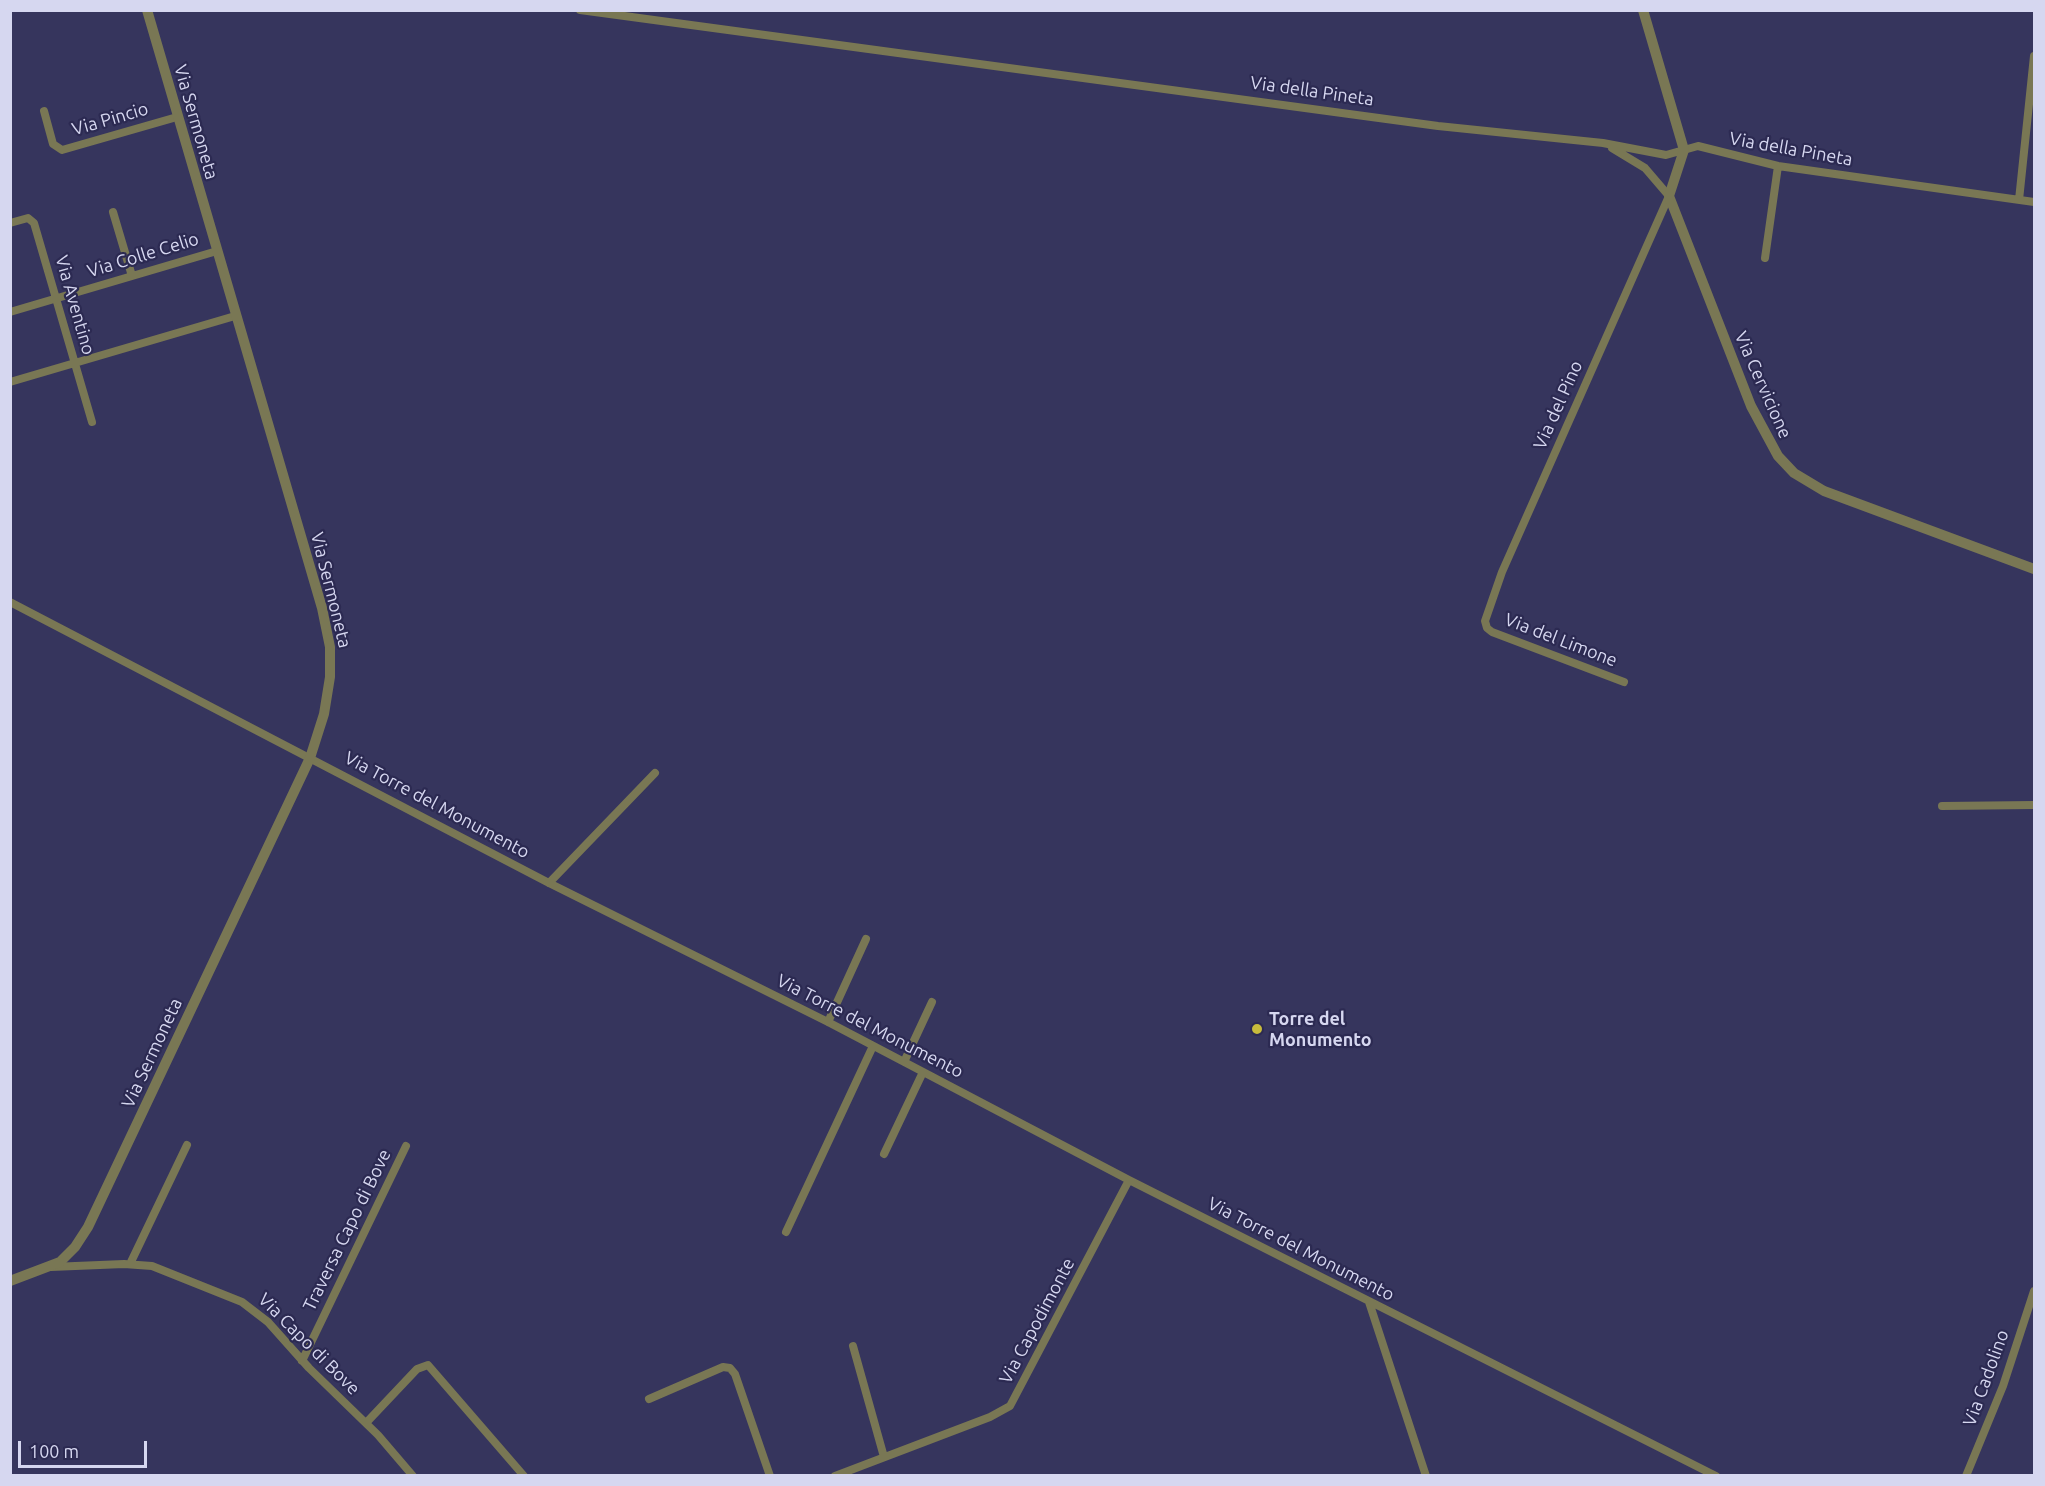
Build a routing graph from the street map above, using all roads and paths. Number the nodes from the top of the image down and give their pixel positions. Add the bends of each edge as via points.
1 (147, 10) edge
2 (580, 10) edge
3 (1643, 10) edge
4 (2034, 56) edge
5 (44, 111) dead end
6 (177, 117) junction
7 (1603, 143) junction
8 (1684, 150) junction
9 (1778, 166) junction
10 (1669, 196) junction
11 (2019, 200) junction
12 (2034, 202) edge
13 (113, 212) dead end
14 (10, 223) edge
15 (217, 251) junction
16 (1765, 258) dead end
17 (132, 276) junction
18 (56, 298) junction
19 (10, 312) edge
20 (235, 316) junction
21 (75, 362) junction
22 (10, 382) edge
23 (92, 422) dead end
24 (2034, 569) edge
25 (10, 602) edge
26 (1487, 628) joint
27 (1624, 682) dead end
28 (310, 758) junction
29 (655, 773) dead end
30 (2034, 804) edge
31 (1942, 806) dead end
32 (549, 883) junction
33 (866, 939) dead end
34 (932, 1002) dead end
35 (828, 1022) junction
36 (873, 1046) junction
37 (904, 1062) junction
38 (923, 1072) junction
39 (187, 1145) dead end
40 (406, 1146) dead end
41 (884, 1154) dead end
42 (1129, 1180) junction
43 (786, 1232) dead end
44 (130, 1264) junction
45 (51, 1267) junction
46 (10, 1281) edge
47 (2034, 1291) edge
48 (1370, 1302) junction
49 (852, 1346) dead end
50 (302, 1361) junction
51 (649, 1399) dead end
52 (366, 1423) junction
53 (884, 1457) junction
54 (413, 1476) edge
55 (524, 1476) edge
56 (770, 1476) edge
57 (835, 1476) edge
58 (1426, 1476) edge
59 (1716, 1476) edge
60 (1966, 1476) edge

1 - 6 street, Via Sermoneta
2 - 7 street, Via della Pineta via 1438,126
3 - 8 street
4 - 11 street
5 - 6 street, Via Pincio via 53,144 62,150
6 - 15 street, Via Sermoneta
7 - 8 street, Via della Pineta via 1666,155
7 - 10 street, Via Cervicione via 1637,162
8 - 9 street, Via della Pineta via 1698,146
8 - 10 street
9 - 11 street, Via della Pineta
9 - 16 street
10 - 24 street, Via Cervicione via 1751,406 1785,464 1811,484 1840,498
10 - 26 street, Via del Pino via 1499,577 1486,612
11 - 12 street, Via della Pineta
13 - 17 street
14 - 18 street, Via Aventino via 28,218 34,223
15 - 17 street, Via Colle Celio
15 - 20 street, Via Sermoneta
17 - 18 street, Via Colle Celio
18 - 19 street, Via Colle Celio
18 - 21 street, Via Aventino
20 - 21 street
20 - 28 street, Via Sermoneta via 330,643 328,696
21 - 22 street
21 - 23 street, Via Aventino
25 - 28 street, Via Torre del Monumento
26 - 27 street, Via del Limone
28 - 32 street, Via Torre del Monumento
28 - 45 street, Via Sermoneta via 91,1221 72,1251
29 - 32 street
30 - 31 street
32 - 35 street, Via Torre del Monumento
33 - 35 street
34 - 37 street
35 - 36 street, Via Torre del Monumento
36 - 37 street, Via Torre del Monumento
36 - 43 street
37 - 38 street, Via Torre del Monumento
38 - 41 street
38 - 42 street, Via Torre del Monumento
39 - 44 street
40 - 50 street, Traversa Capo di Bove
42 - 48 street, Via Torre del Monumento
42 - 53 street, Via Capodimonte via 1011,1405 990,1418
44 - 45 street, Via Capo di Bove
44 - 50 street, Via Capo di Bove via 162,1269 238,1300 263,1317
45 - 46 street, Via Sermoneta
47 - 60 street, Via Cadolino via 2003,1386
48 - 58 street
48 - 59 street, Via Torre del Monumento
49 - 53 street
50 - 52 street, Via Capo di Bove
51 - 56 street via 723,1367 730,1368
52 - 54 street, Via Capo di Bove
52 - 55 street via 417,1369 428,1365
53 - 57 street, Via Capodimonte

